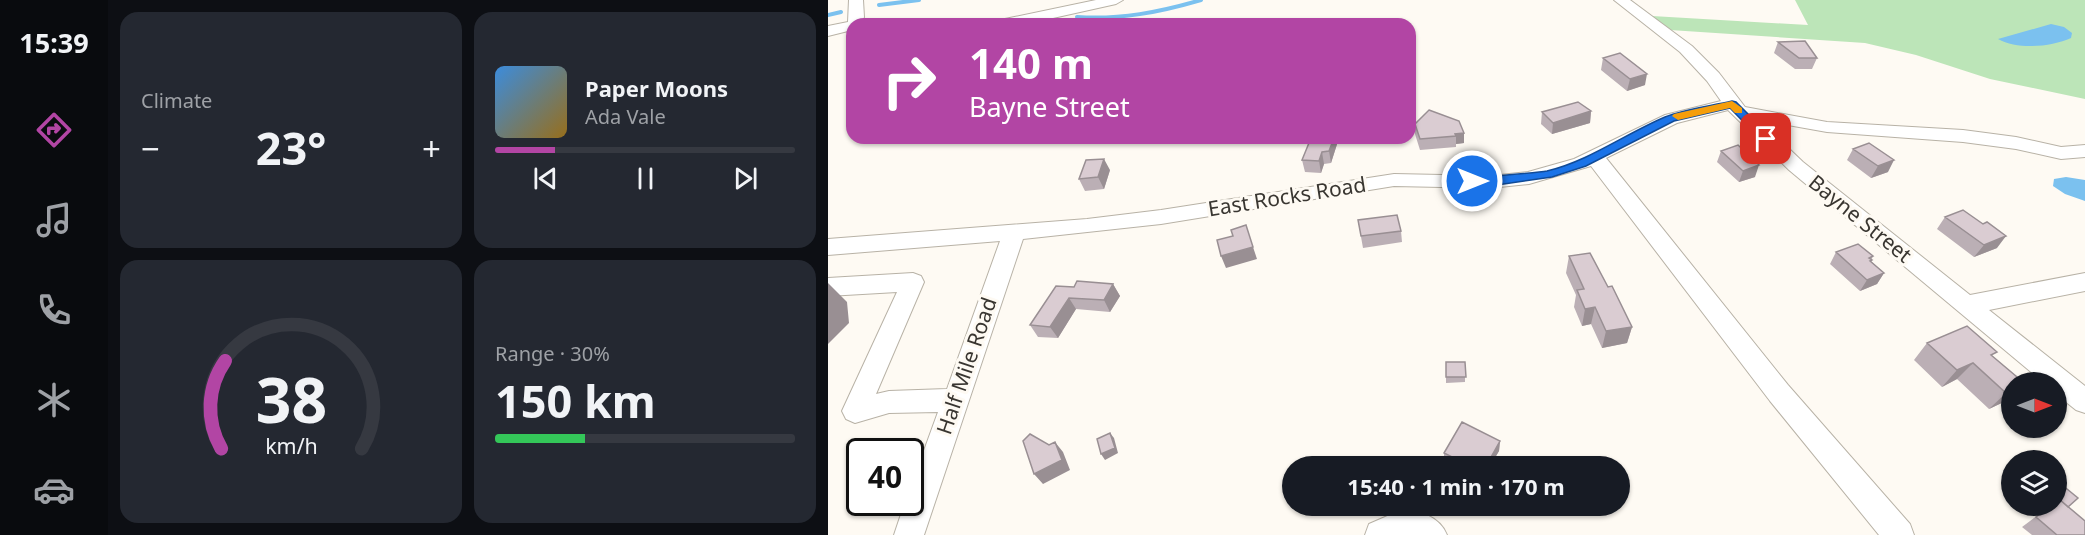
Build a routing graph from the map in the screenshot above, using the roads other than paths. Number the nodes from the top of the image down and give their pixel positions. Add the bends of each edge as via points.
1 (856, 0) edge
2 (1116, 0) edge
3 (1621, 0) edge
4 (856, 18) edge
5 (1033, 18) edge
6 (846, 27) edge
7 (828, 32) edge
8 (1736, 108) junction
9 (2080, 155) edge
10 (1595, 157) junction
11 (1014, 232) junction
12 (828, 247) edge
13 (2085, 282) edge
14 (828, 287) edge
15 (1966, 305) junction
16 (956, 400) junction
17 (2085, 402) edge
18 (909, 535) edge
19 (1380, 535) edge
20 (1432, 535) edge
21 (1899, 535) edge

1 - 4 street
2 - 5 street
3 - 8 street, Bayne Street via 1686,49
6 - 7 street
8 - 9 street via 1827,127 1963,136
8 - 10 street, East Rocks Road via 1671,119
8 - 15 street, Bayne Street via 1796,166
10 - 11 street, East Rocks Road via 1529,178 1490,182 1394,180 1161,217
10 - 21 street via 1779,393
11 - 12 street, East Rocks Road
11 - 16 street, Half Mile Road
13 - 15 street
14 - 16 street via 913,282 855,411 889,402
15 - 17 street, Bayne Street
16 - 18 street, Half Mile Road
19 - 20 street via 1407,525

